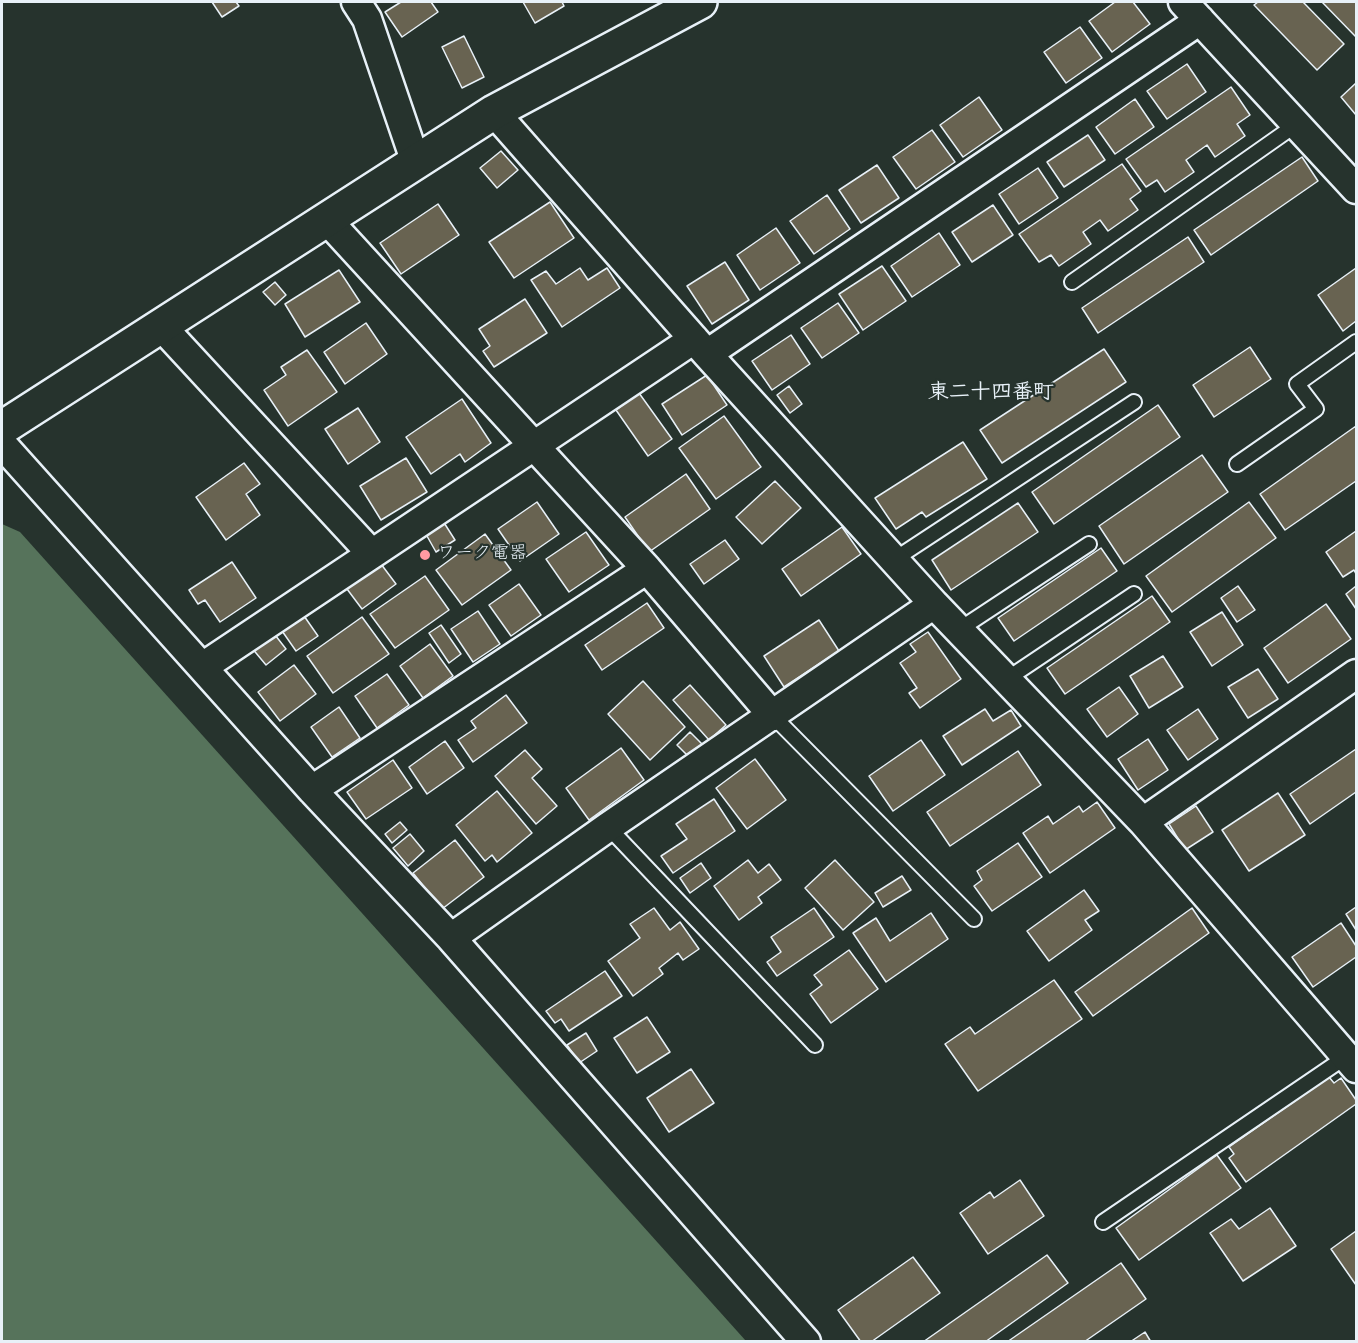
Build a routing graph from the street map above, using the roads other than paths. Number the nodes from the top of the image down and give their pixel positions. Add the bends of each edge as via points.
1 (356, 2) edge
2 (700, 2) edge
3 (1191, 11) edge
4 (494, 112) junction
5 (1297, 124) junction
6 (416, 163) junction
7 (1356, 189) edge
8 (328, 221) junction
9 (1072, 282) dead end
10 (162, 327) junction
11 (1356, 342) edge
12 (700, 347) junction
13 (1134, 402) dead end
14 (2, 428) edge
15 (2, 444) edge
16 (534, 445) junction
17 (1237, 464) dead end
18 (1089, 544) dead end
19 (371, 553) junction
20 (895, 560) junction
21 (647, 570) junction
22 (1134, 594) dead end
23 (934, 604) junction
24 (960, 629) junction
25 (204, 666) junction
26 (1356, 674) edge
27 (1007, 679) junction
28 (773, 716) junction
29 (312, 790) junction
30 (1143, 822) junction
31 (609, 827) junction
32 (974, 919) dead end
33 (451, 938) junction
34 (815, 1045) dead end
35 (1353, 1058) edge
36 (1103, 1222) dead end
37 (806, 1341) edge

1 - 6 street via 367,19
2 - 4 street
3 - 5 street
3 - 12 street
4 - 6 street
4 - 12 street
5 - 7 street
5 - 9 lane
6 - 8 street
8 - 10 street
8 - 16 street
10 - 14 street
10 - 19 street
11 - 17 lane via 1298,384 1316,409
12 - 16 street
12 - 20 street
13 - 20 lane
15 - 25 street
16 - 19 street
16 - 21 street
18 - 24 lane
19 - 25 street
20 - 23 street
21 - 28 street
21 - 29 street
22 - 27 lane
23 - 24 street
23 - 28 street
24 - 27 street
25 - 29 street
26 - 30 street
27 - 30 street
28 - 31 street
28 - 32 lane
29 - 33 street
30 - 35 street
31 - 33 street
31 - 34 lane
33 - 37 street
35 - 36 lane

